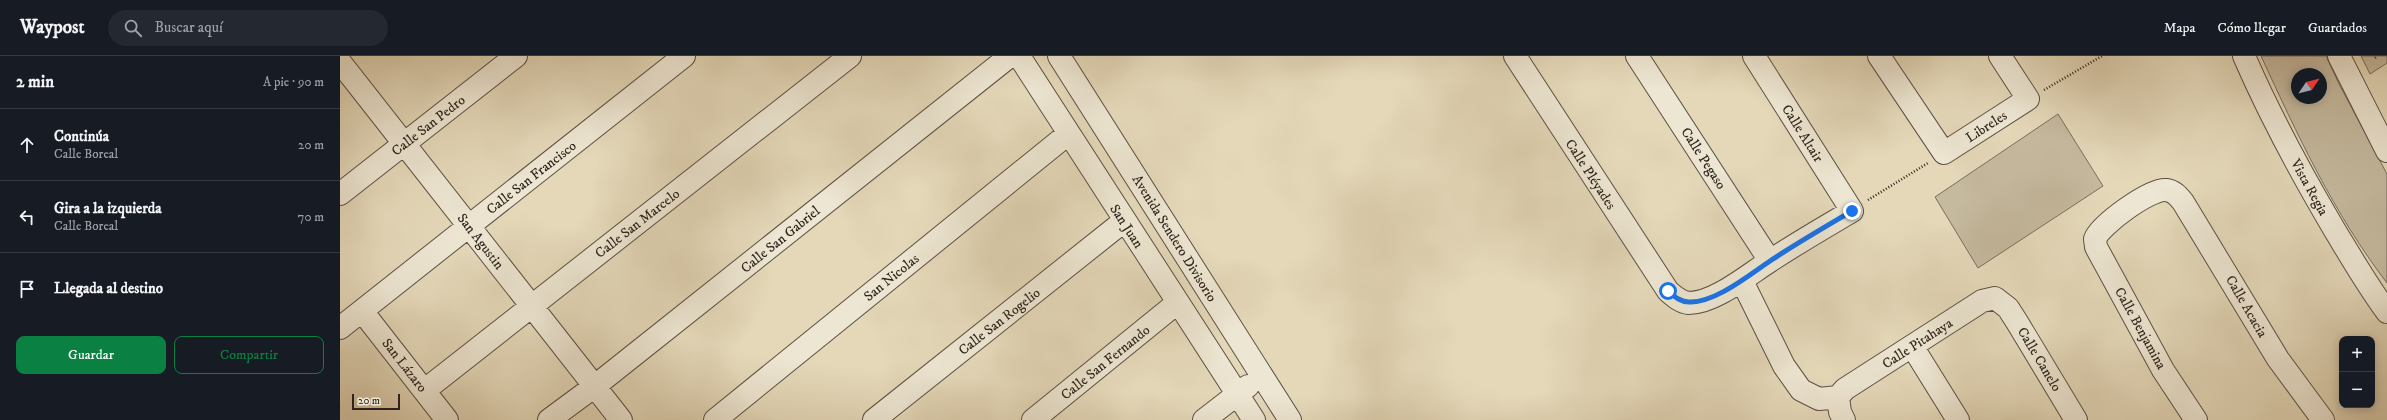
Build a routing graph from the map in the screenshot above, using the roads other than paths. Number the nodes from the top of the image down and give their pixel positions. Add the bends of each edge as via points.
1 (344, 56) edge
2 (516, 56) edge
3 (684, 56) edge
4 (850, 56) edge
5 (1010, 56) edge
6 (1018, 56) edge
7 (1061, 56) edge
8 (1515, 56) edge
9 (1637, 56) edge
10 (1754, 56) edge
11 (1879, 56) edge
12 (2000, 56) edge
13 (2244, 56) edge
14 (2339, 56) edge
15 (340, 59) edge
16 (340, 62) edge
17 (1068, 134) junction
18 (404, 144) junction
19 (2387, 151) edge
20 (340, 194) edge
21 (1124, 221) junction
22 (469, 226) junction
23 (2097, 233) joint
24 (1770, 261) junction
25 (1742, 281) junction
26 (2000, 300) joint
27 (1177, 303) junction
28 (532, 306) junction
29 (362, 311) junction
30 (2387, 312) edge
31 (340, 328) edge
32 (1912, 346) junction
33 (1261, 375) junction
34 (595, 386) junction
35 (425, 390) junction
36 (1236, 394) junction
37 (1838, 397) junction
38 (447, 420) edge
39 (549, 420) edge
40 (621, 420) edge
41 (715, 420) edge
42 (874, 420) edge
43 (1034, 420) edge
44 (1204, 420) edge
45 (1254, 420) edge
46 (1290, 420) edge
47 (1844, 420) edge
48 (1958, 420) edge
49 (2076, 420) edge
50 (2196, 420) edge
51 (2323, 420) edge

1 - 15 street
2 - 18 street, Calle San Pedro
3 - 22 street, Calle San Francisco
4 - 28 street, Calle San Marcelo
5 - 34 street, Calle San Gabriel
6 - 17 street, San Juan
7 - 33 street, Avenida Sendero Divisorio
8 - 25 street, Calle Pléyades via 1668,291 1688,303 1701,301
9 - 24 street, Calle Pegaso
10 - 24 street, Calle Altair via 1852,211
11 - 12 street, Libreles via 1944,153 2028,99
13 - 30 street, Vista Regia via 2307,184 2369,288
14 - 19 street
16 - 18 street, San Agustin
17 - 21 street, San Juan
17 - 41 street, San Nicolas
18 - 20 street, Calle San Pedro
18 - 22 street, San Agustin
21 - 27 street, San Juan
21 - 42 street, Calle San Rogelio
22 - 28 street, San Agustin
22 - 29 street, Calle San Francisco
23 - 50 street, Calle Benjamina via 2096,247 2164,370
23 - 51 street, Calle Acacia via 2104,225 2153,193 2165,189 2173,192 2202,230 2278,359
24 - 25 street
25 - 37 street via 1784,366 1802,390 1819,399
26 - 32 street, Calle Pitahaya via 1995,298 1982,301
26 - 49 street, Calle Canelo via 2017,322
27 - 36 street, San Juan
27 - 43 street, Calle San Fernando
28 - 34 street, San Agustin
28 - 35 street, Calle San Marcelo
29 - 31 street, Calle San Francisco
29 - 35 street, San Lázaro
32 - 37 street, Calle Pitahaya via 1845,389
32 - 48 street
33 - 36 street
33 - 46 street, Avenida Sendero Divisorio
34 - 39 street, Calle San Gabriel
34 - 40 street, San Agustin
35 - 38 street, San Lázaro
36 - 44 street
36 - 45 street
37 - 47 street

